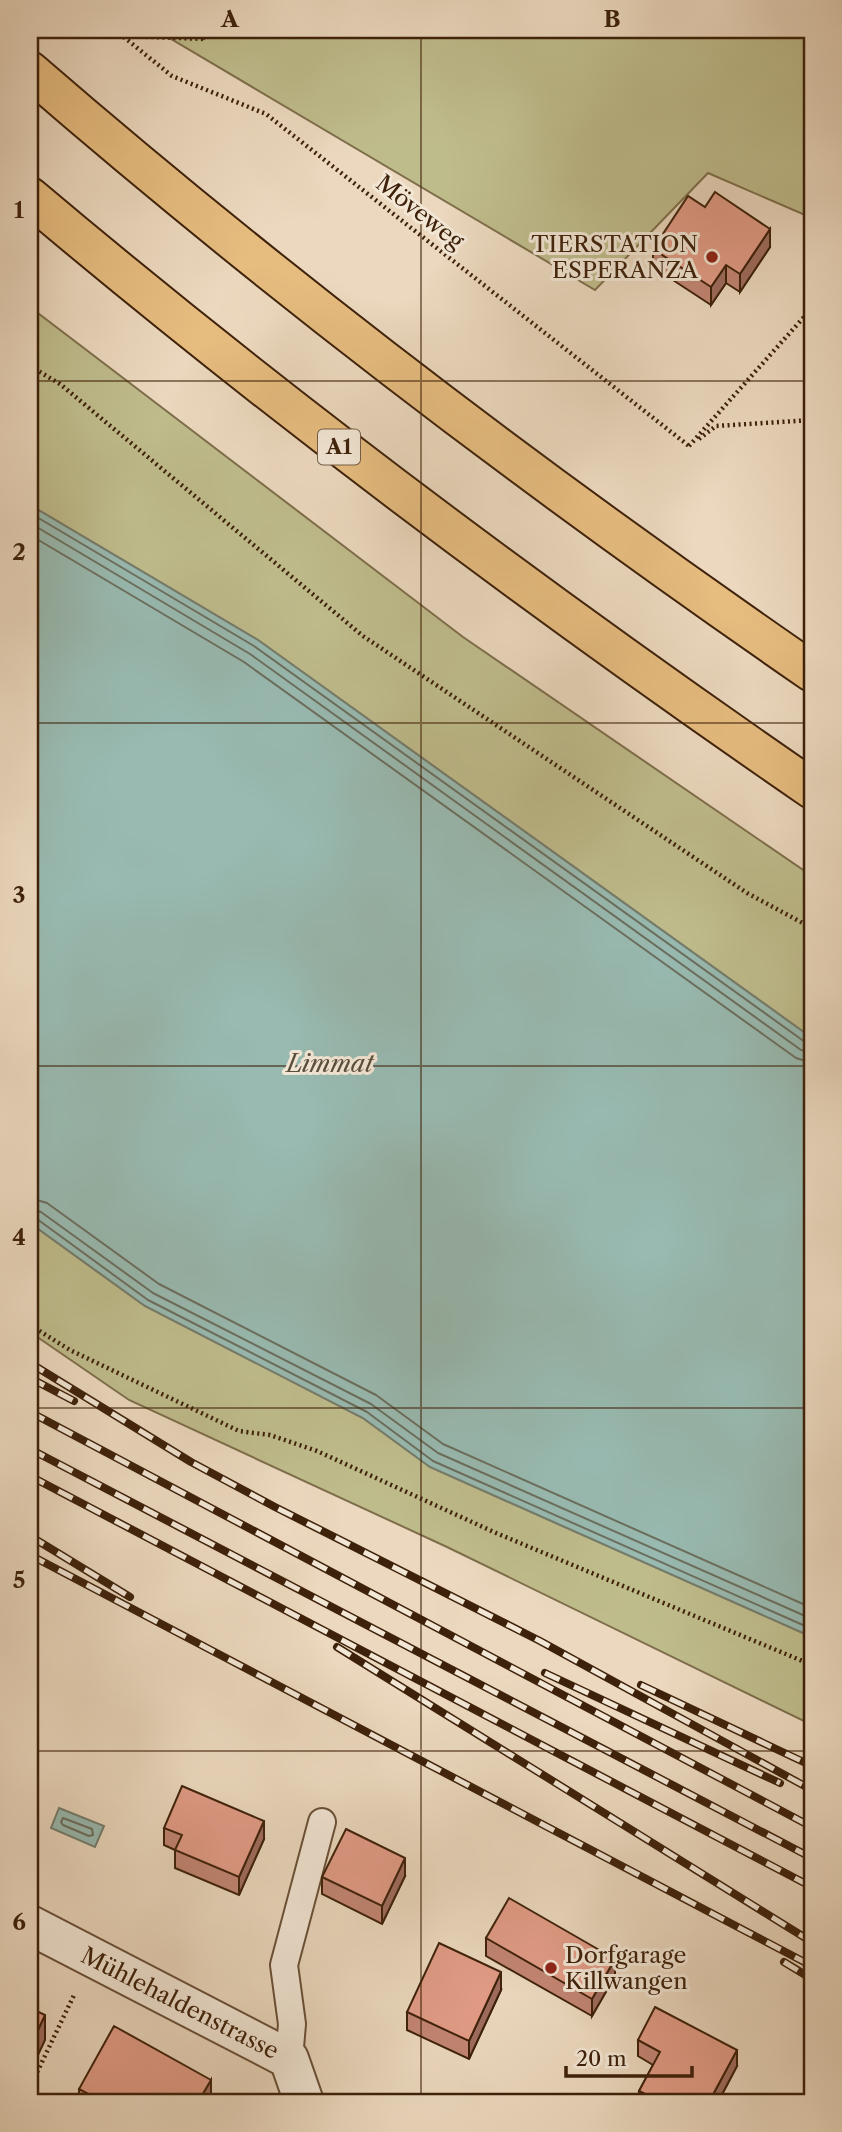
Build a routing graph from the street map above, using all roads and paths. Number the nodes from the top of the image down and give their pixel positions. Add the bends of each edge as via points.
1 (115, 30) edge
2 (198, 30) edge
3 (123, 36) junction
4 (30, 71) edge
5 (30, 197) edge
6 (812, 308) edge
7 (30, 366) edge
8 (812, 420) edge
9 (690, 446) junction
10 (812, 672) edge
11 (812, 789) edge
12 (812, 928) edge
13 (30, 1325) edge
14 (812, 1665) edge
15 (322, 1822) dead end
16 (30, 1925) edge
17 (92, 1958) junction
18 (289, 2059) junction
19 (30, 2087) edge
20 (304, 2102) edge

1 - 3 path, Möveweg
2 - 3 path via 206,39
3 - 9 path, Möveweg via 172,76 266,114
4 - 10 highway via 237,244 424,390
5 - 11 highway, A1 via 375,474
6 - 9 path
7 - 12 path via 60,384 363,636 747,893
8 - 9 path via 716,426
13 - 14 path via 70,1350 239,1431 270,1435 317,1451 496,1533
15 - 18 lane via 284,1965 292,2024
16 - 17 street, Mühlehaldenstrasse
17 - 18 street, Mühlehaldenstrasse
17 - 19 path
18 - 20 street, Mühlehaldenstrasse

